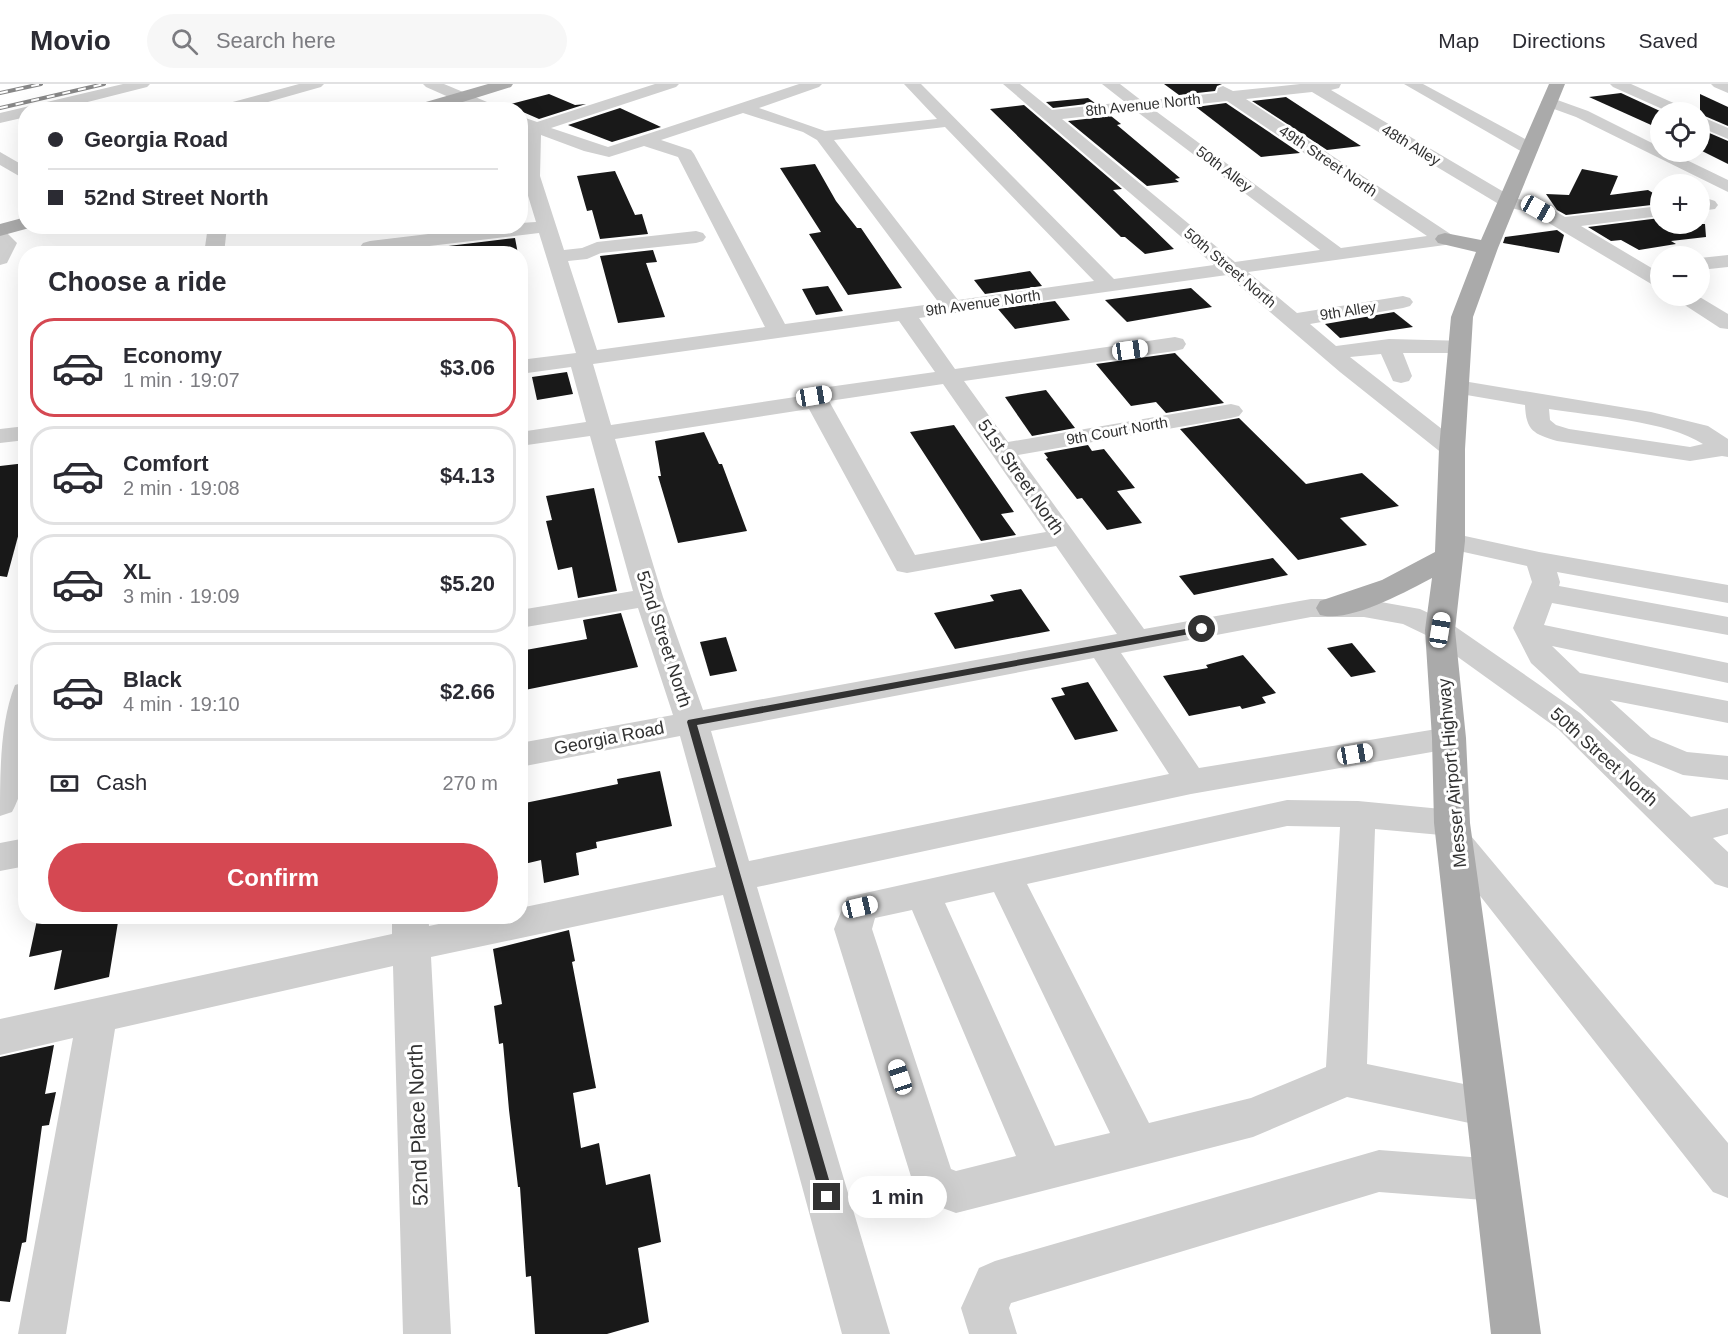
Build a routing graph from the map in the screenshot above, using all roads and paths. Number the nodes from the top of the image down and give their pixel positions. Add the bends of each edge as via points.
1 (142, 84) edge
2 (316, 84) edge
3 (430, 84) edge
4 (505, 84) edge
5 (671, 84) edge
6 (814, 84) edge
7 (912, 84) edge
8 (1011, 84) edge
9 (1110, 84) edge
10 (1212, 84) edge
11 (1344, 84) edge
12 (1412, 84) edge
13 (1618, 84) edge
14 (1719, 84) edge
15 (1315, 87) junction
16 (1728, 88) edge
17 (1553, 93) edge
18 (1230, 96) junction
19 (461, 97) junction
20 (67, 102) edge
21 (250, 102) edge
22 (444, 102) edge
23 (473, 102) edge
24 (1658, 102) edge
25 (1140, 106) junction
26 (744, 108) junction
27 (18, 113) edge
28 (1051, 115) junction
29 (0, 118) edge
30 (950, 122) junction
31 (528, 126) edge
32 (1710, 126) edge
33 (528, 128) edge
34 (588, 132) dead end
35 (1728, 134) edge
36 (823, 136) junction
37 (566, 138) junction
38 (646, 141) junction
39 (1530, 149) junction
40 (528, 152) edge
41 (1728, 187) edge
42 (1508, 202) junction
43 (1650, 212) edge
44 (1563, 223) junction
45 (18, 225) edge
46 (547, 226) junction
47 (528, 229) edge
48 (0, 230) edge
49 (488, 234) edge
50 (0, 237) edge
51 (696, 237) dead end
52 (1444, 239) junction
53 (400, 246) edge
54 (1488, 248) junction
55 (1337, 254) junction
56 (557, 257) junction
57 (0, 259) edge
58 (1728, 261) edge
59 (1710, 263) edge
60 (1229, 268) junction
61 (1650, 271) edge
62 (1109, 285) junction
63 (1404, 302) dead end
64 (1700, 306) edge
65 (953, 307) junction
66 (905, 314) junction
67 (1293, 320) junction
68 (1728, 323) edge
69 (778, 331) junction
70 (1175, 344) dead end
71 (1389, 346) junction
72 (1460, 346) junction
73 (1332, 353) junction
74 (584, 358) junction
75 (528, 366) edge
76 (950, 376) junction
77 (1401, 376) dead end
78 (1457, 387) junction
79 (817, 401) junction
80 (1231, 411) dead end
81 (600, 430) junction
82 (18, 434) edge
83 (0, 436) edge
84 (528, 438) edge
85 (1452, 449) junction
86 (1727, 449) edge
87 (1003, 450) junction
88 (1063, 537) junction
89 (1450, 548) junction
90 (1539, 560) junction
91 (1542, 592) junction
92 (1728, 594) edge
93 (649, 597) junction
94 (1331, 608) junction
95 (528, 610) edge
96 (1728, 626) edge
97 (1440, 630) junction
98 (1530, 632) junction
99 (1137, 641) junction
100 (1102, 648) junction
101 (1728, 673) edge
102 (1570, 682) junction
103 (1728, 712) edge
104 (18, 717) edge
105 (692, 722) junction
106 (1449, 738) junction
107 (7, 746) edge
108 (528, 753) edge
109 (1728, 768) edge
110 (1191, 782) junction
111 (0, 803) edge
112 (1358, 814) junction
113 (1728, 821) edge
114 (1454, 832) junction
115 (1685, 832) junction
116 (18, 854) edge
117 (0, 857) edge
118 (1728, 874) edge
119 (1004, 875) junction
120 (736, 877) junction
121 (922, 894) junction
122 (528, 911) edge
123 (452, 924) edge
124 (410, 931) edge
125 (98, 1016) junction
126 (0, 1037) edge
127 (1346, 1078) junction
128 (1488, 1108) junction
129 (1138, 1146) junction
130 (1044, 1170) junction
131 (1728, 1177) edge
132 (1497, 1180) junction
133 (42, 1334) edge
134 (427, 1334) edge
135 (866, 1334) edge
136 (993, 1334) edge
137 (1516, 1334) edge

1 - 20 street
2 - 21 street
3 - 19 street
4 - 19 main road
5 - 31 street
6 - 26 street
7 - 30 street
8 - 28 street, 50th Street North
9 - 25 street, 50th Alley
10 - 18 street, 49th Street North
11 - 15 street, 8th Avenue North
12 - 39 street
13 - 24 street
14 - 16 street
15 - 18 street, 8th Avenue North
15 - 42 street, 48th Alley
17 - 39 main road, Messer Airport Highway
17 - 41 street via 1582,114
18 - 25 street, 8th Avenue North
18 - 52 street, 49th Street North
19 - 22 main road
19 - 23 street
25 - 28 street, 8th Avenue North
25 - 55 street, 50th Alley
26 - 36 street
26 - 38 street
27 - 29 street
28 - 60 street, 50th Street North
30 - 36 street
30 - 62 street
32 - 35 street
33 - 37 street
34 - 37 street
36 - 65 street
37 - 38 street via 609,152
38 - 69 street via 685,154
39 - 42 main road, Messer Airport Highway
40 - 46 street, 52nd Street North via 531,176
42 - 44 street, 48th Alley via 1538,209
42 - 54 main road, Messer Airport Highway
43 - 44 street
44 - 61 street, 48th Alley
45 - 48 main road
46 - 47 street
46 - 56 street, 52nd Street North
49 - 53 street
50 - 57 street via 7,243
51 - 56 street via 597,248
52 - 54 main road
52 - 55 street, 9th Avenue North
54 - 72 main road, Messer Airport Highway via 1462,317
55 - 60 street, 9th Avenue North
56 - 74 street, 52nd Street North
58 - 59 street
60 - 62 street, 9th Avenue North
60 - 67 street, 50th Street North
62 - 65 street, 9th Avenue North
63 - 67 street, 9th Alley
64 - 68 street
65 - 66 street, 9th Avenue North
66 - 69 street, 9th Avenue North
66 - 76 street, 51st Street North
67 - 73 street, 50th Street North
69 - 74 street, 9th Avenue North
70 - 76 street
71 - 72 street
71 - 73 street
71 - 77 street
72 - 78 main road, Messer Airport Highway
73 - 85 street, 50th Street North
74 - 75 street, 9th Avenue North
74 - 81 street, 52nd Street North
76 - 79 street via 814,396
76 - 87 street, 51st Street North
78 - 85 main road, Messer Airport Highway
78 - 86 street via 1537,399 1538,422 1547,430 1566,436 1690,454
79 - 81 street
79 - 88 street via 907,565
80 - 87 street, 9th Court North
81 - 84 street
81 - 93 street, 52nd Street North
82 - 83 street
85 - 89 main road, Messer Airport Highway
87 - 88 street, 51st Street North
88 - 99 street, 51st Street North
89 - 90 street
89 - 94 main road via 1414,578
89 - 97 main road, Messer Airport Highway
90 - 91 street via 1546,582
90 - 92 street
91 - 96 street
91 - 98 street via 1528,628
93 - 95 street
93 - 105 street, 52nd Street North
94 - 97 street, Georgia Road via 1364,608 1410,616
94 - 99 street, Georgia Road via 1311,608
97 - 106 main road, Messer Airport Highway
97 - 115 street, 50th Street North via 1569,721
98 - 101 street
98 - 102 street via 1542,656
99 - 100 street, Georgia Road
100 - 105 street, Georgia Road
100 - 110 street
102 - 103 street
102 - 109 street via 1640,745 1683,763
104 - 107 street
105 - 108 street, Georgia Road
105 - 120 street, 52nd Street North
106 - 110 street
106 - 114 main road, Messer Airport Highway
107 - 111 street
110 - 120 street
112 - 114 street
112 - 119 street via 1287,813
112 - 127 street
113 - 115 street
114 - 128 main road, Messer Airport Highway
114 - 131 street
115 - 118 street, 50th Street North
116 - 117 street
119 - 121 street
119 - 129 street
120 - 122 street
120 - 135 street, 52nd Street North
121 - 130 street
121 - 130 street via 860,907 853,929 934,1184 956,1192
123 - 124 street
124 - 125 street
124 - 134 street, 52nd Place North
125 - 126 street
125 - 133 street
127 - 128 street
127 - 129 street via 1253,1117
128 - 132 main road, Messer Airport Highway
129 - 130 street
132 - 136 street via 1379,1171 995,1284 985,1308
132 - 137 main road, Messer Airport Highway

